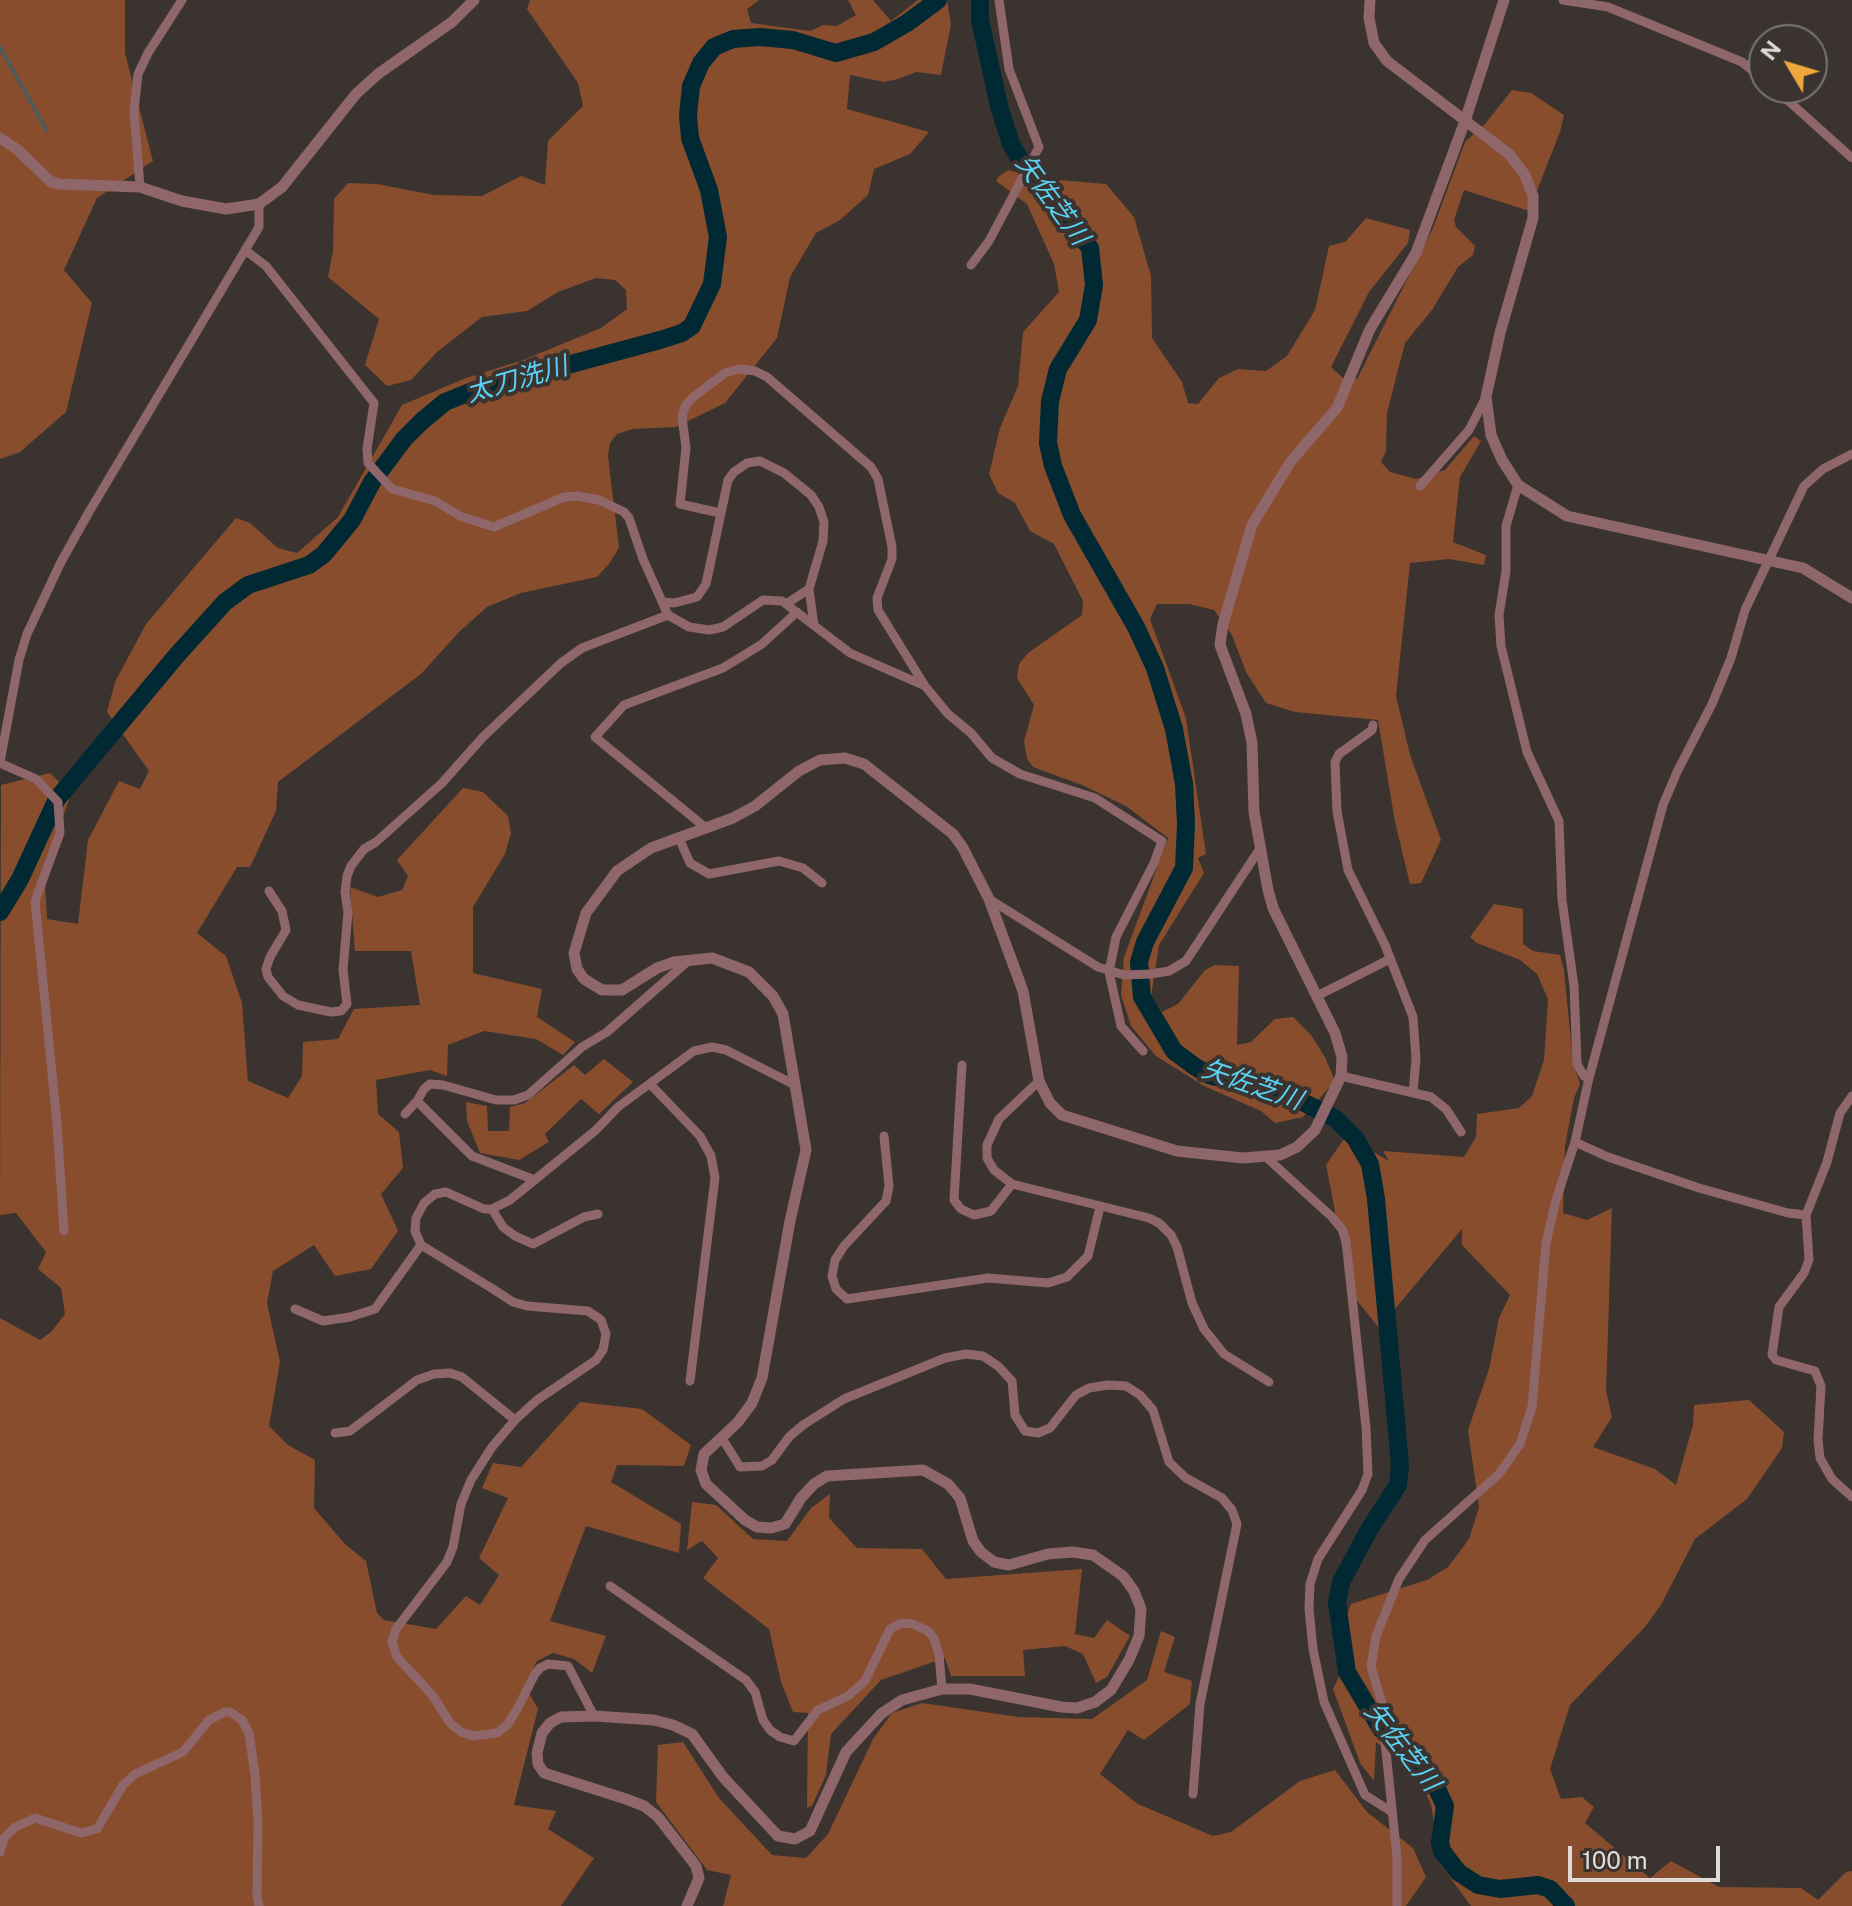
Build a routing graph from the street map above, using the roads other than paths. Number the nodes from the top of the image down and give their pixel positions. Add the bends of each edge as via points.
1 (182, 0) edge
2 (474, 0) edge
3 (999, 0) edge
4 (1370, 0) edge
5 (1504, 0) edge
6 (1563, 0) edge
7 (1748, 67) edge
8 (1792, 104) edge
9 (1465, 121) junction
10 (0, 138) edge
11 (1852, 158) edge
12 (140, 187) junction
13 (259, 204) junction
14 (245, 250) junction
15 (971, 265) dead end
16 (1486, 397) junction
17 (1852, 454) edge
18 (1518, 485) junction
19 (1420, 486) dead end
20 (720, 513) junction
21 (1771, 559) junction
22 (809, 589) junction
23 (1852, 598) edge
24 (663, 602) junction
25 (786, 604) junction
26 (797, 612) junction
27 (668, 615) junction
28 (814, 626) junction
29 (925, 686) junction
30 (1373, 725) dead end
31 (0, 763) edge
32 (706, 828) junction
33 (679, 838) junction
34 (1259, 850) junction
35 (822, 883) dead end
36 (269, 891) dead end
37 (989, 899) junction
38 (690, 959) junction
39 (1390, 959) junction
40 (1109, 972) junction
41 (1317, 996) junction
42 (1143, 1051) dead end
43 (962, 1065) dead end
44 (1341, 1076) junction
45 (1589, 1078) junction
46 (1039, 1081) junction
47 (651, 1085) junction
48 (795, 1085) junction
49 (1413, 1092) junction
50 (1852, 1096) edge
51 (417, 1101) junction
52 (405, 1114) dead end
53 (1461, 1132) dead end
54 (884, 1136) dead end
55 (1575, 1142) junction
56 (1267, 1158) junction
57 (535, 1180) junction
58 (1012, 1184) junction
59 (1100, 1207) junction
60 (492, 1209) junction
61 (598, 1214) dead end
62 (1806, 1215) junction
63 (64, 1231) dead end
64 (421, 1245) junction
65 (295, 1309) dead end
66 (690, 1381) dead end
67 (1269, 1382) dead end
68 (515, 1420) junction
69 (335, 1433) dead end
70 (722, 1438) junction
71 (1852, 1497) edge
72 (610, 1586) dead end
73 (942, 1689) junction
74 (594, 1716) junction
75 (1193, 1794) dead end
76 (1392, 1812) junction
77 (0, 1852) edge
78 (259, 1906) edge
79 (687, 1906) edge
80 (1397, 1906) edge

1 - 12 street via 138,74 134,111
2 - 13 street via 356,94 282,187
3 - 15 street via 1009,69 1039,147
4 - 9 street via 1374,43 1387,61
5 - 9 street
6 - 7 street via 1608,7
8 - 11 street
9 - 16 street via 1509,154 1533,196 1533,218
9 - 34 street via 1416,253 1370,329 1337,408 1291,461 1252,525 1223,624 1220,645 1252,743
10 - 12 street via 58,184
12 - 13 street via 226,209
13 - 14 street via 259,227
14 - 24 street via 266,266 374,403 367,449 371,467 383,482 494,527 564,497 608,504 629,518
14 - 31 street via 54,576 19,660
16 - 18 street via 1491,435
16 - 19 street via 1469,430
17 - 21 street via 1804,486
18 - 21 street via 1567,516
18 - 45 street via 1506,526 1501,646 1527,752 1559,821 1577,1064
20 - 22 street via 728,480 747,463 770,464 802,487 824,522
20 - 24 street via 706,584 697,597
20 - 29 street via 680,504 686,448 682,417 692,398 725,373 755,371 871,467 878,479 892,559 877,598 878,610
21 - 23 street via 1803,568
21 - 45 street via 1745,610 1712,704 1663,805
22 - 25 street
22 - 28 street
24 - 27 street
25 - 26 street
25 - 27 street via 763,600 723,627 709,630 689,627
26 - 28 street
26 - 32 street via 733,663 624,705 595,737
27 - 36 street via 582,648 561,663 442,783 364,849 347,876 347,1004 341,1011 298,1005 268,977 270,957 286,930
28 - 29 street via 850,653
29 - 40 street via 992,758 1020,774 1095,798 1162,841 1116,937
30 - 39 street via 1335,762 1337,811 1348,870
31 - 63 street via 36,779 58,802 60,833 35,901
32 - 33 street
32 - 37 street via 755,806 820,760 845,758 864,764 953,834
33 - 35 street via 690,863 709,874 779,861 803,868
33 - 38 street via 651,848 617,871 586,913 574,953 584,979 602,990 622,990 657,968
34 - 40 street via 1186,961 1151,974
34 - 41 street via 1273,908
37 - 40 street
37 - 46 street via 1023,991
38 - 48 street via 728,962 749,972 773,996 783,1014
38 - 51 street via 528,1095 496,1100 430,1084
39 - 41 street
39 - 49 street via 1413,1017
40 - 42 street via 1121,1026
41 - 44 street via 1335,1033
43 - 58 street via 954,1200 974,1215 991,1211
44 - 49 street
44 - 56 street via 1315,1130 1297,1147
45 - 55 street
46 - 56 street via 1062,1115 1177,1151
46 - 58 street via 999,1119 987,1145 994,1170
47 - 48 street via 694,1051 712,1047
47 - 57 street
47 - 66 street via 700,1136 715,1178
48 - 70 street via 806,1150 762,1378 752,1403
49 - 53 street via 1446,1109
50 - 62 street via 1840,1113
51 - 52 street
51 - 57 street via 472,1156
54 - 59 street via 886,1201 835,1260 836,1289 847,1299 988,1278 1048,1283 1067,1277 1088,1256
55 - 62 street via 1699,1188
55 - 76 street via 1546,1243 1532,1407 1520,1444 1499,1474 1425,1540 1399,1579 1376,1636 1371,1667 1390,1729 1385,1742
56 - 76 street via 1332,1217 1346,1241 1368,1474 1318,1559 1309,1609 1320,1692 1365,1795
57 - 60 street
58 - 59 street
59 - 67 street via 1149,1218 1171,1235 1204,1329 1224,1354
60 - 61 street via 503,1227 533,1244
60 - 64 street via 456,1194 435,1194 416,1218
62 - 71 street via 1809,1260 1779,1307 1772,1355 1815,1371 1821,1386 1820,1458 1832,1479
64 - 65 street via 375,1309 323,1321
64 - 68 street via 513,1302 588,1311 601,1320 606,1334 596,1360
68 - 69 street via 462,1377 434,1374 417,1380 350,1431
68 - 74 street via 471,1480 447,1562 396,1629 392,1642 397,1657 461,1732 497,1733 540,1668 548,1664 568,1666
70 - 73 street via 704,1454 701,1470 706,1484 757,1527 785,1524 801,1498 827,1476 923,1470 960,1498 973,1541 994,1562 1009,1565 1072,1552 1093,1555 1123,1576 1134,1591 1141,1609 1139,1636 1111,1690 1095,1702 1061,1707 970,1689
70 - 75 street via 740,1467 762,1466 803,1425 844,1399 966,1354 983,1356 1012,1381 1015,1415 1025,1431 1050,1428 1076,1395 1089,1388 1126,1386 1140,1395 1153,1410 1175,1470 1222,1498 1237,1524 1200,1704
72 - 73 street via 746,1680 763,1720 780,1737 794,1741 818,1710 865,1681 890,1629 902,1623 934,1638
73 - 74 street via 902,1700 866,1727 846,1752 810,1831 795,1839 778,1836 723,1777 692,1734 654,1720
74 - 79 street via 561,1717 550,1723 542,1733 538,1764 555,1778 626,1799 658,1817 696,1866 699,1878
76 - 80 street
77 - 78 street via 14,1828 35,1818 81,1833 97,1829 135,1774 183,1752 209,1720 228,1712 242,1720 249,1733

